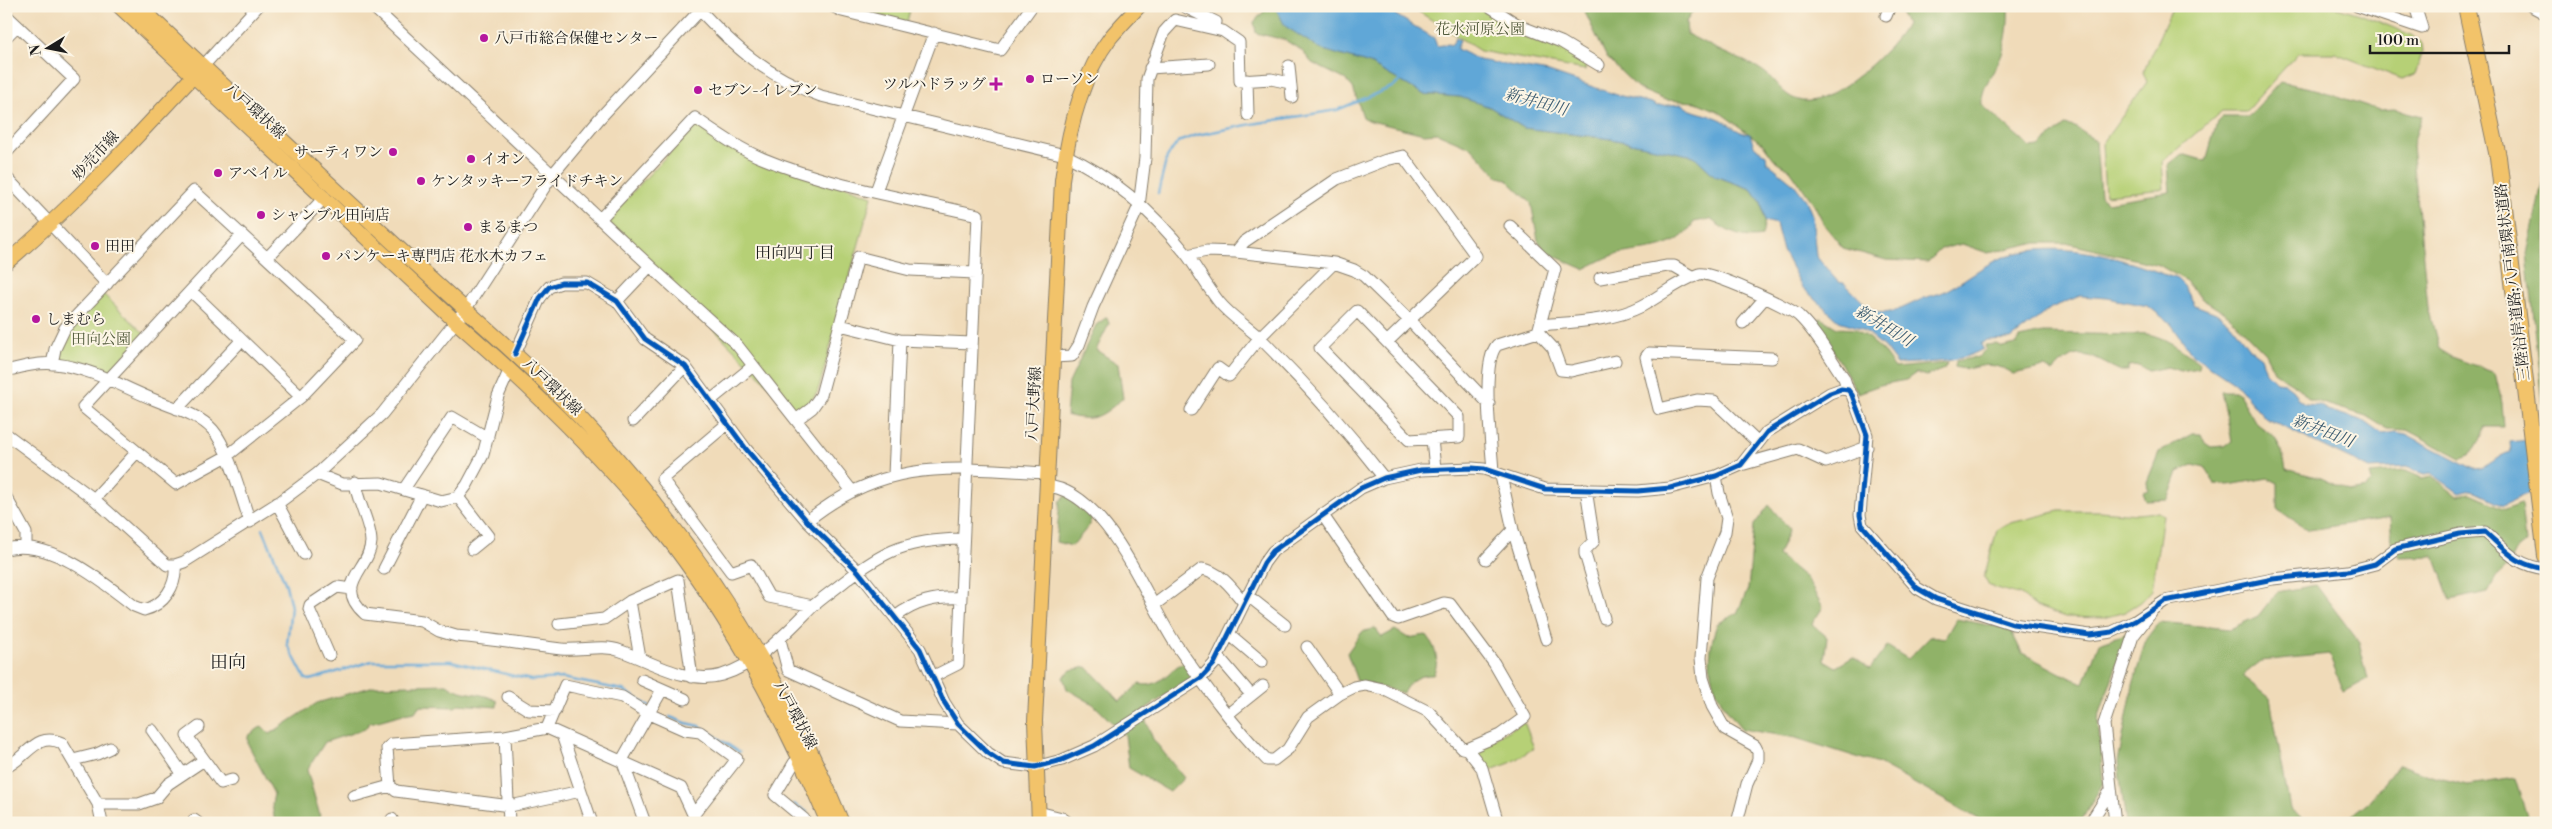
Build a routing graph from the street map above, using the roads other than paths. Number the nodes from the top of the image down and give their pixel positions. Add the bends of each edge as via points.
1 (119, 6) edge
2 (139, 6) edge
3 (258, 6) edge
4 (372, 6) edge
5 (832, 6) edge
6 (1032, 6) edge
7 (1138, 6) edge
8 (1183, 6) edge
9 (1489, 6) edge
10 (2357, 6) edge
11 (2415, 6) edge
12 (2455, 6) edge
13 (2466, 6) edge
14 (2531, 6) edge
15 (700, 8) edge
16 (2546, 14) edge
17 (6, 15) edge
18 (17, 26) junction
19 (1214, 28) junction
20 (934, 34) junction
21 (6, 38) edge
22 (1209, 64) dead end
23 (204, 65) junction
24 (1599, 65) dead end
25 (1289, 66) dead end
26 (1150, 68) junction
27 (193, 77) junction
28 (1247, 80) junction
29 (1290, 83) junction
30 (1292, 97) dead end
31 (1248, 115) dead end
32 (905, 116) junction
33 (6, 153) edge
34 (1065, 155) junction
35 (2498, 157) junction
36 (553, 174) junction
37 (6, 177) edge
38 (876, 191) junction
39 (325, 197) junction
40 (1139, 206) junction
41 (600, 219) junction
42 (52, 224) junction
43 (1510, 226) dead end
44 (242, 235) junction
45 (1236, 252) junction
46 (1187, 255) junction
47 (267, 258) junction
48 (6, 263) edge
49 (1334, 263) junction
50 (650, 266) junction
51 (975, 273) junction
52 (1693, 277) junction
53 (1600, 278) dead end
54 (107, 284) junction
55 (191, 292) junction
56 (1764, 299) junction
57 (617, 300) junction
58 (465, 310) junction
59 (1409, 320) junction
60 (456, 322) junction
61 (1743, 323) dead end
62 (840, 325) junction
63 (1540, 329) junction
64 (1260, 337) junction
65 (900, 340) junction
66 (241, 341) junction
67 (972, 342) junction
68 (1387, 342) junction
69 (515, 354) junction
70 (1053, 357) junction
71 (1772, 358) dead end
72 (1615, 361) dead end
73 (52, 364) junction
74 (685, 366) junction
75 (753, 366) junction
76 (510, 369) junction
77 (6, 372) edge
78 (109, 380) junction
79 (1848, 390) junction
80 (301, 397) junction
81 (711, 400) junction
82 (1489, 404) junction
83 (177, 409) junction
84 (1191, 410) dead end
85 (796, 420) junction
86 (633, 421) dead end
87 (727, 424) junction
88 (6, 434) edge
89 (488, 438) junction
90 (1432, 439) junction
91 (1758, 442) junction
92 (1867, 447) junction
93 (136, 453) junction
94 (227, 456) junction
95 (1741, 465) junction
96 (966, 469) junction
97 (1435, 469) junction
98 (316, 474) junction
99 (894, 475) junction
100 (1497, 475) junction
101 (1716, 476) junction
102 (1384, 478) junction
103 (1047, 480) junction
104 (355, 482) junction
105 (404, 489) junction
106 (1586, 489) junction
107 (852, 491) junction
108 (422, 495) junction
109 (6, 497) edge
110 (458, 497) junction
111 (94, 499) junction
112 (277, 503) junction
113 (1322, 514) junction
114 (807, 521) junction
115 (250, 522) junction
116 (1513, 530) junction
117 (962, 539) junction
118 (26, 547) junction
119 (472, 549) dead end
120 (6, 550) edge
121 (304, 554) dead end
122 (2546, 556) edge
123 (1486, 559) dead end
124 (174, 565) junction
125 (384, 569) dead end
126 (2546, 569) edge
127 (858, 571) junction
128 (352, 588) junction
129 (961, 598) junction
130 (1246, 599) junction
131 (630, 601) junction
132 (1154, 604) junction
133 (813, 606) junction
134 (2152, 611) junction
135 (896, 617) junction
136 (1604, 618) dead end
137 (559, 624) dead end
138 (1285, 625) dead end
139 (1229, 634) junction
140 (1546, 639) dead end
141 (780, 640) junction
142 (1307, 647) dead end
143 (329, 655) dead end
144 (1218, 656) junction
145 (640, 658) junction
146 (754, 658) junction
147 (1262, 662) dead end
148 (932, 677) junction
149 (692, 678) junction
150 (1201, 678) junction
151 (642, 680) dead end
152 (1264, 686) dead end
153 (662, 690) junction
154 (1247, 690) dead end
155 (1340, 694) junction
156 (508, 697) dead end
157 (685, 698) dead end
158 (555, 711) junction
159 (649, 714) junction
160 (1228, 714) junction
161 (958, 724) junction
162 (199, 727) dead end
163 (547, 728) junction
164 (152, 730) dead end
165 (562, 735) junction
166 (505, 736) junction
167 (110, 748) dead end
168 (1467, 749) junction
169 (800, 759) junction
170 (73, 760) junction
171 (204, 760) junction
172 (622, 760) junction
173 (1036, 766) junction
174 (6, 767) edge
175 (182, 773) junction
176 (232, 780) dead end
177 (390, 786) junction
178 (2111, 790) junction
179 (581, 791) junction
180 (354, 796) dead end
181 (98, 804) junction
182 (510, 806) junction
183 (1039, 817) edge
184 (696, 818) edge
185 (102, 823) edge
186 (510, 823) edge
187 (592, 823) edge
188 (645, 823) edge
189 (800, 823) edge
190 (828, 823) edge
191 (842, 823) edge
192 (1069, 823) edge
193 (1498, 823) edge
194 (1737, 823) edge
195 (2090, 823) edge
196 (2115, 823) edge

1 - 27 main road, 八戸環状線
2 - 23 main road, 八戸環状線
3 - 23 street
4 - 36 street
5 - 20 street
6 - 20 street via 1000,50
7 - 34 main road, 八戸大野線 via 1109,40 1080,95
8 - 19 street via 1216,22
9 - 24 street via 1520,26 1560,42
10 - 11 street via 2422,28
12 - 35 highway, 三陸沿岸道路;八戸南環状道路
13 - 35 highway, 三陸沿岸道路;八戸南環状道路
14 - 16 street
15 - 32 street via 747,57 794,86 821,96
15 - 36 street
17 - 18 street
18 - 21 street
18 - 33 street via 74,78
19 - 26 street via 1175,20 1164,32
19 - 28 street via 1239,42 1240,81
20 - 32 street
22 - 26 street
23 - 27 main road, 妙売市線
23 - 58 main road, 八戸環状線
25 - 29 street
26 - 40 street via 1146,94 1146,158
27 - 39 main road, 八戸環状線
27 - 42 main road, 妙売市線
28 - 29 street via 1271,79
28 - 31 street
29 - 30 street
32 - 34 street
32 - 38 street
34 - 40 street via 1094,168
34 - 70 main road, 八戸大野線
35 - 122 highway, 三陸沿岸道路;八戸南環状道路
36 - 41 street
36 - 58 street
37 - 42 street
38 - 41 street via 763,159 729,142 695,118
38 - 51 street via 978,215
39 - 47 street
39 - 60 main road, 八戸環状線
40 - 46 street via 1156,219
40 - 70 street via 1079,346 1072,356
41 - 50 street
42 - 48 main road, 妙売市線
42 - 54 street
43 - 63 street via 1555,269 1546,293
44 - 47 street
44 - 54 street via 194,191
44 - 55 street
45 - 46 street via 1207,251
45 - 49 street
45 - 59 street via 1244,242 1337,178 1403,156 1476,256
46 - 64 street via 1219,303
47 - 80 street via 355,340
49 - 59 street via 1364,276
49 - 64 street
50 - 57 street
50 - 75 street via 737,345
51 - 62 street via 910,270 858,257
51 - 67 street
52 - 53 street via 1674,266
52 - 56 street via 1700,273 1719,277
52 - 63 street via 1632,310
54 - 73 street via 65,328
55 - 66 street
55 - 78 street
56 - 61 street
56 - 79 street via 1801,317 1844,378
57 - 69 street via 587,283 568,282 549,288 540,298
57 - 74 street via 645,339
58 - 60 street
58 - 69 main road, 八戸環状線
59 - 68 street
59 - 82 street
60 - 76 main road, 八戸環状線
60 - 98 street via 382,414
62 - 65 street
62 - 85 street via 821,394 812,408
63 - 72 street via 1553,348 1561,370 1572,371
63 - 82 street via 1504,342 1492,350
64 - 84 street via 1228,376 1218,368
64 - 102 street via 1344,426
65 - 67 street
65 - 99 street
66 - 80 street
66 - 83 street
67 - 96 street
68 - 90 street via 1459,417 1459,437
68 - 90 street via 1357,311 1320,348 1409,440
69 - 146 main road, 八戸環状線 via 593,432 644,490 712,580
70 - 103 main road, 八戸大野線
71 - 91 street via 1650,353 1646,357 1659,409 1698,400 1714,401
73 - 77 street
73 - 78 street via 70,366
74 - 81 street
74 - 86 street
75 - 81 street
75 - 85 street
76 - 89 street via 498,396
76 - 146 main road, 八戸環状線 via 569,426 647,512
78 - 83 street
78 - 93 street via 83,407
79 - 91 street via 1830,393 1783,421
79 - 92 street via 1867,435
80 - 94 street
81 - 87 street
82 - 100 street
83 - 94 street via 214,430
85 - 107 street
87 - 114 street
87 - 133 street via 662,479 731,572 751,566 769,598
88 - 111 street
89 - 105 street via 452,417
89 - 110 street via 476,470
90 - 97 street
91 - 95 street
92 - 95 street via 1826,462 1798,449
92 - 134 street via 1860,515 1862,525 1923,592 2013,624 2090,635 2112,632
93 - 94 street via 176,484
93 - 111 street
94 - 115 street
95 - 101 street
96 - 99 street via 926,469
96 - 103 street
96 - 117 street
97 - 100 street via 1472,468
97 - 102 street
98 - 104 street via 335,482
98 - 112 street
99 - 107 street
100 - 106 street via 1545,488
100 - 116 street
101 - 106 street via 1653,490
101 - 194 street via 1727,518 1725,532 1707,578 1701,658 1712,706 1725,728 1755,746 1758,752
102 - 113 street via 1361,488
103 - 132 street via 1064,489 1102,521 1135,568
103 - 173 main road, 八戸大野線 via 1035,721
104 - 105 street via 381,482
104 - 128 street via 356,497 371,544
105 - 108 street
106 - 136 street via 1594,541 1585,554
107 - 114 street
108 - 110 street via 441,501
108 - 125 street
109 - 118 street via 26,533
110 - 119 street via 488,536
111 - 124 street via 162,562
112 - 115 street
112 - 121 street
113 - 130 street via 1273,551
113 - 168 street via 1393,617 1398,619 1444,603 1450,604 1494,663 1525,717 1500,735
114 - 127 street
115 - 124 street
116 - 123 street
116 - 140 street
117 - 127 street via 931,540 898,547
117 - 129 street
118 - 120 street
118 - 124 street via 53,554 81,567 144,610 161,603 176,577
126 - 134 street via 2529,568 2485,532 2460,534 2395,548 2375,564 2364,567 2273,578 2166,601
127 - 133 street
127 - 135 street
128 - 143 street via 332,589 310,605
128 - 145 street via 353,599 365,614 422,621 439,632 561,649 603,648
129 - 135 street via 924,600 910,605
129 - 148 street via 958,664
130 - 132 street via 1222,578 1202,569
130 - 138 street
130 - 139 street
131 - 137 street via 604,619
131 - 145 street
131 - 149 street via 678,580
132 - 150 street via 1174,642
133 - 141 street
134 - 178 street via 2133,636 2104,724
135 - 148 street via 920,649
139 - 144 street
139 - 147 street
141 - 146 street
141 - 161 street via 788,670 870,710 900,721
142 - 155 street
144 - 150 street
144 - 154 street
145 - 149 street
146 - 149 street via 724,675
146 - 169 main road, 八戸環状線
146 - 191 main road, 八戸環状線 via 820,772
148 - 161 street
150 - 160 street
150 - 173 street via 1094,746 1062,760
151 - 153 street
152 - 160 street
153 - 157 street
153 - 159 street
155 - 160 street via 1308,716 1288,749 1274,760 1267,760 1246,739
155 - 168 street via 1365,685 1383,689 1429,712 1462,748
156 - 158 street via 529,710
158 - 159 street via 565,685 622,697
158 - 163 street
159 - 172 street
159 - 184 street via 685,730 700,732 738,760
161 - 173 street via 1003,763
162 - 171 street via 188,736
163 - 165 street
163 - 166 street
164 - 175 street
165 - 172 street
165 - 179 street
166 - 177 street via 392,744 387,748
166 - 182 street
167 - 170 street
168 - 193 street via 1482,768
169 - 189 street via 775,795 804,819
169 - 190 main road, 八戸環状線
170 - 174 street via 62,743 42,739
170 - 181 street
171 - 175 street
171 - 176 street via 221,783
172 - 184 street via 682,788
172 - 188 street
173 - 183 main road, 八戸大野線
175 - 181 street via 156,798 148,801 124,805
177 - 180 street
177 - 182 street via 396,792
178 - 195 street
178 - 196 street
179 - 182 street
179 - 187 street
181 - 185 street
182 - 186 street
183 - 192 street via 1062,818

